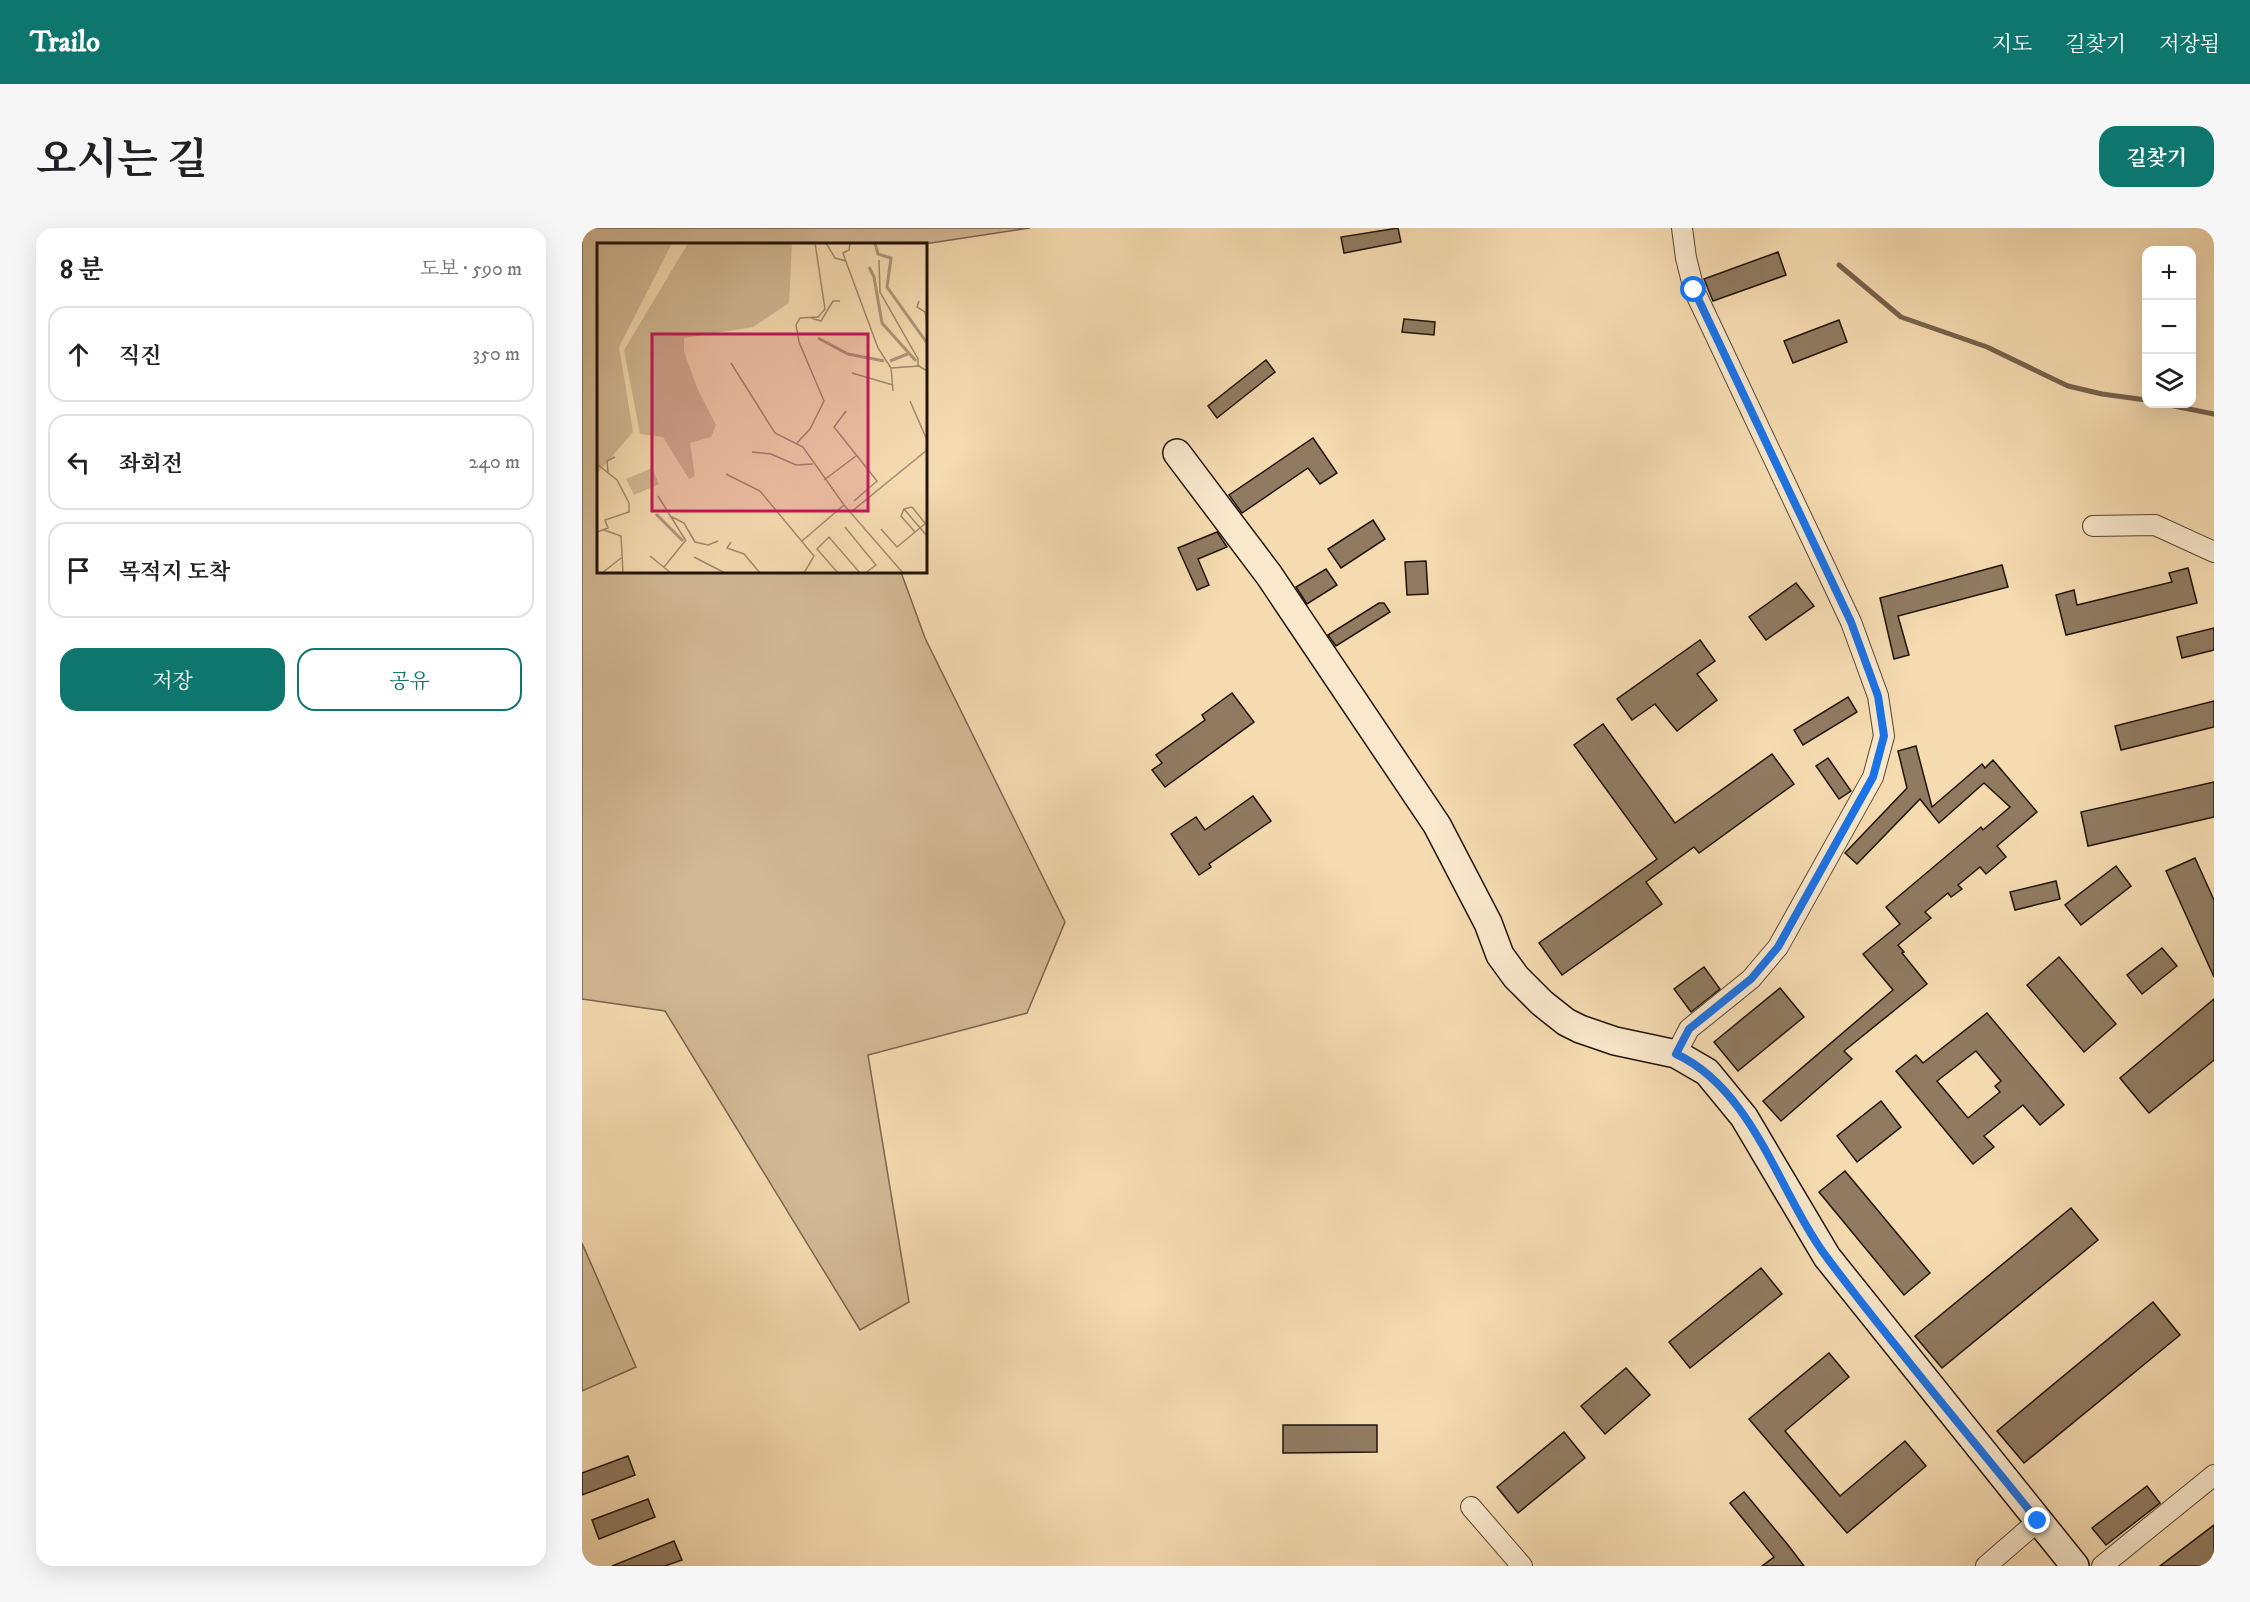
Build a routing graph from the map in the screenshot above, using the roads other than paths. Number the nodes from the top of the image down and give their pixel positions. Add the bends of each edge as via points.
1 (1682, 228) edge
2 (1177, 453) dead end
3 (2093, 526) dead end
4 (2214, 552) edge
5 (1676, 1054) junction
6 (2214, 1475) edge
7 (1471, 1507) dead end
8 (2038, 1521) junction
9 (1522, 1566) edge
10 (1986, 1566) edge
11 (2075, 1566) edge
12 (2102, 1566) edge

1 - 5 street via 1694,290 1851,622 1878,696 1884,736 1873,777 1778,947 1751,979 1689,1029
2 - 5 street via 1269,575 1437,825 1488,923 1500,955 1516,977 1542,1003 1580,1029
3 - 4 street via 2155,525
5 - 8 street via 1707,1072 1744,1117 1827,1257
6 - 12 street
7 - 9 street
8 - 10 street
8 - 11 street

